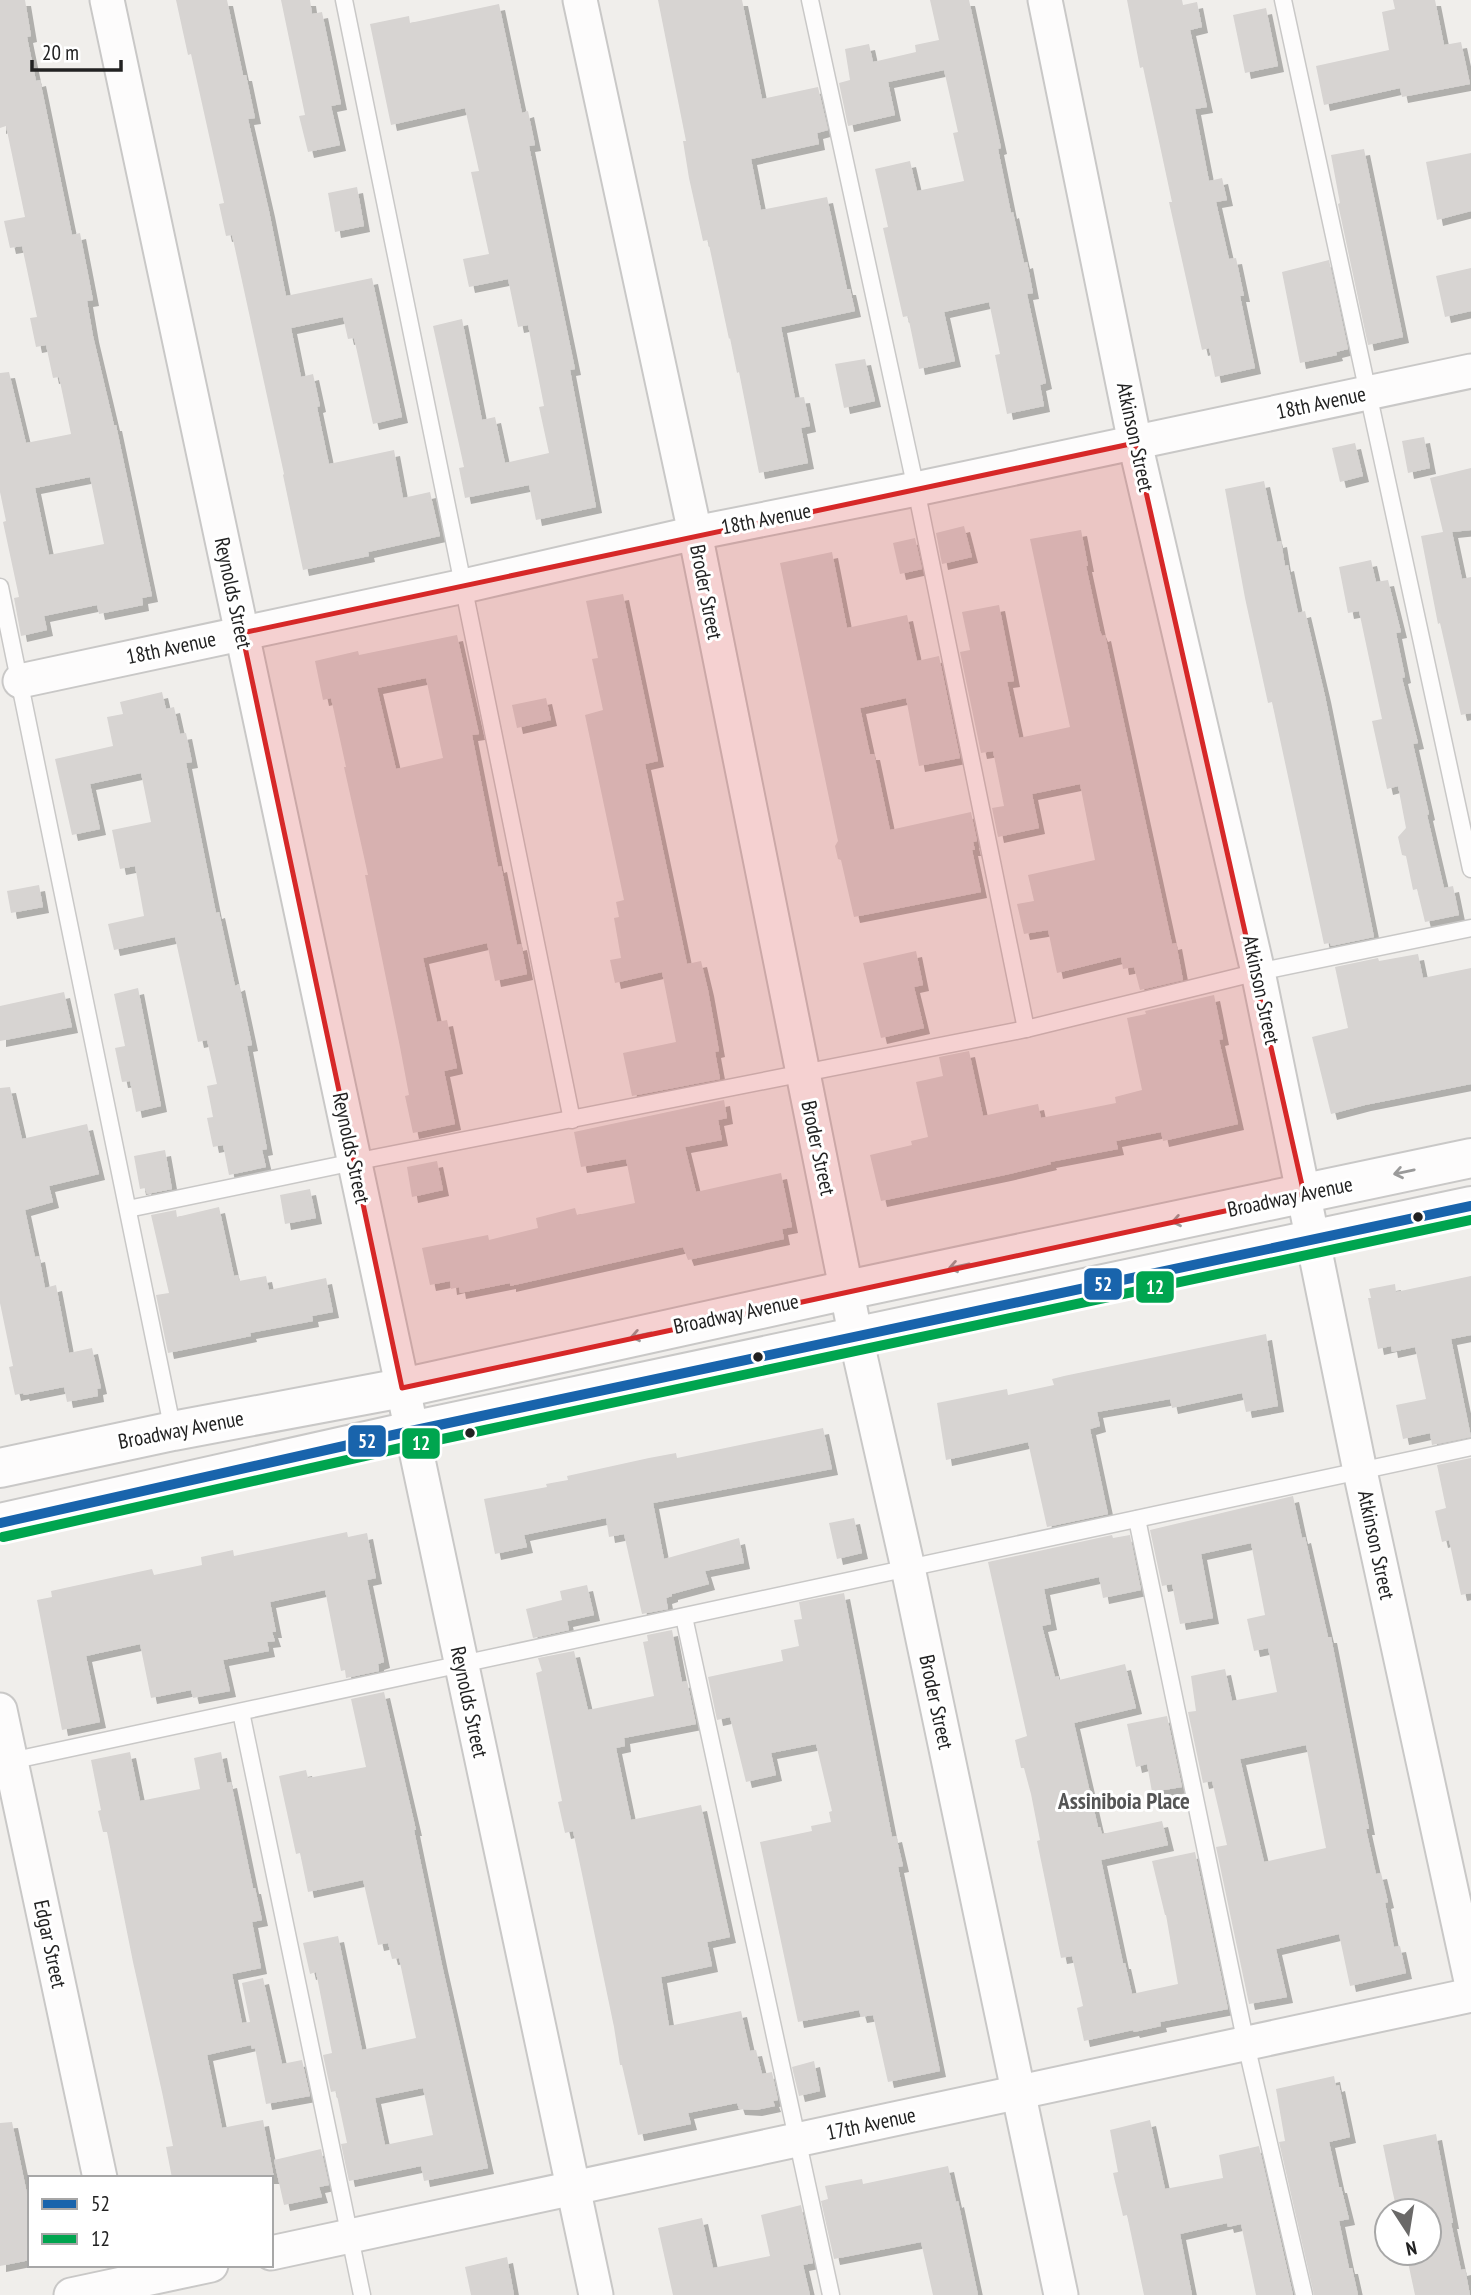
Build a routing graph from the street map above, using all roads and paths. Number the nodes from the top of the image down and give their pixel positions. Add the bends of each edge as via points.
1 (107, 0) edge
2 (344, 0) edge
3 (580, 0) edge
4 (810, 0) edge
5 (1045, 0) edge
6 (1283, 0) edge
7 (1471, 371) edge
8 (1367, 393) junction
9 (1135, 443) junction
10 (916, 489) junction
11 (695, 533) junction
12 (464, 586) junction
13 (0, 587) edge
14 (242, 633) junction
15 (20, 681) junction
16 (1471, 869) edge
17 (1471, 928) edge
18 (1258, 972) junction
19 (1026, 1029) junction
20 (803, 1074) junction
21 (572, 1120) junction
22 (1471, 1157) edge
23 (354, 1162) junction
24 (1304, 1194) junction
25 (1471, 1206) edge
26 (128, 1209) junction
27 (1313, 1240) junction
28 (847, 1290) junction
29 (856, 1338) junction
30 (402, 1388) junction
31 (173, 1431) junction
32 (411, 1431) junction
33 (1471, 1447) edge
34 (0, 1468) edge
35 (1360, 1471) junction
36 (1137, 1519) junction
37 (0, 1523) edge
38 (908, 1568) junction
39 (684, 1616) junction
40 (461, 1664) junction
41 (0, 1710) edge
42 (241, 1712) junction
43 (6, 1762) edge
44 (1471, 1981) edge
45 (1471, 1995) edge
46 (1246, 2043) junction
47 (1017, 2092) junction
48 (797, 2140) junction
49 (100, 2176) edge
50 (573, 2188) junction
51 (349, 2236) junction
52 (273, 2252) edge
53 (200, 2267) edge
54 (122, 2281) edge
55 (71, 2295) edge
56 (362, 2295) edge
57 (596, 2295) edge
58 (831, 2295) edge
59 (1061, 2295) edge
60 (1304, 2295) edge

1 - 14 street, Reynolds Street
2 - 12 lane
3 - 11 street, Broder Street
4 - 10 lane
5 - 9 street, Atkinson Street
6 - 8 lane
7 - 8 street, 18th Avenue
8 - 9 street, 18th Avenue
8 - 16 lane
9 - 10 street, 18th Avenue
9 - 18 street, Atkinson Street
10 - 11 street, 18th Avenue
10 - 19 lane
11 - 12 street, 18th Avenue
11 - 20 street, Broder Street
12 - 14 street, 18th Avenue
12 - 21 lane
13 - 15 lane
14 - 15 street, 18th Avenue
14 - 23 street, Reynolds Street
15 - 26 lane
17 - 18 lane
18 - 19 lane
18 - 24 street, Atkinson Street
19 - 20 lane
20 - 21 lane
20 - 28 street, Broder Street
21 - 23 lane
22 -> 24 street, Broadway Avenue
23 - 26 lane
23 - 30 street, Reynolds Street
24 - 27 street, Atkinson Street
24 -> 28 street, Broadway Avenue
25 - 27 street
26 - 31 lane
27 - 29 street
27 - 35 street, Atkinson Street
28 - 29 street, Broder Street
28 -> 30 street, Broadway Avenue
29 - 32 street
29 - 38 street, Broder Street
30 - 31 street, Broadway Avenue
30 - 32 street, Reynolds Street
31 - 34 street, Broadway Avenue
32 - 37 street
32 - 40 street, Reynolds Street
33 - 35 lane
35 - 36 lane
35 - 44 street, Atkinson Street
36 - 38 lane
36 - 46 lane
38 - 39 lane
38 - 47 street, Broder Street
39 - 40 lane
39 - 48 lane
40 - 42 lane
40 - 50 street, Reynolds Street
41 - 43 street, Edgar Street
42 - 43 lane
42 - 51 lane
43 - 49 street, Edgar Street
45 - 46 street, 17th Avenue
46 - 47 street, 17th Avenue
46 - 60 lane
47 - 48 street, 17th Avenue
47 - 59 street, Broder Street
48 - 50 street, 17th Avenue
48 - 58 lane
50 - 51 street, 17th Avenue
50 - 57 street, Reynolds Street
51 - 52 street, 17th Avenue
51 - 56 lane
53 - 54 street
54 - 55 street

